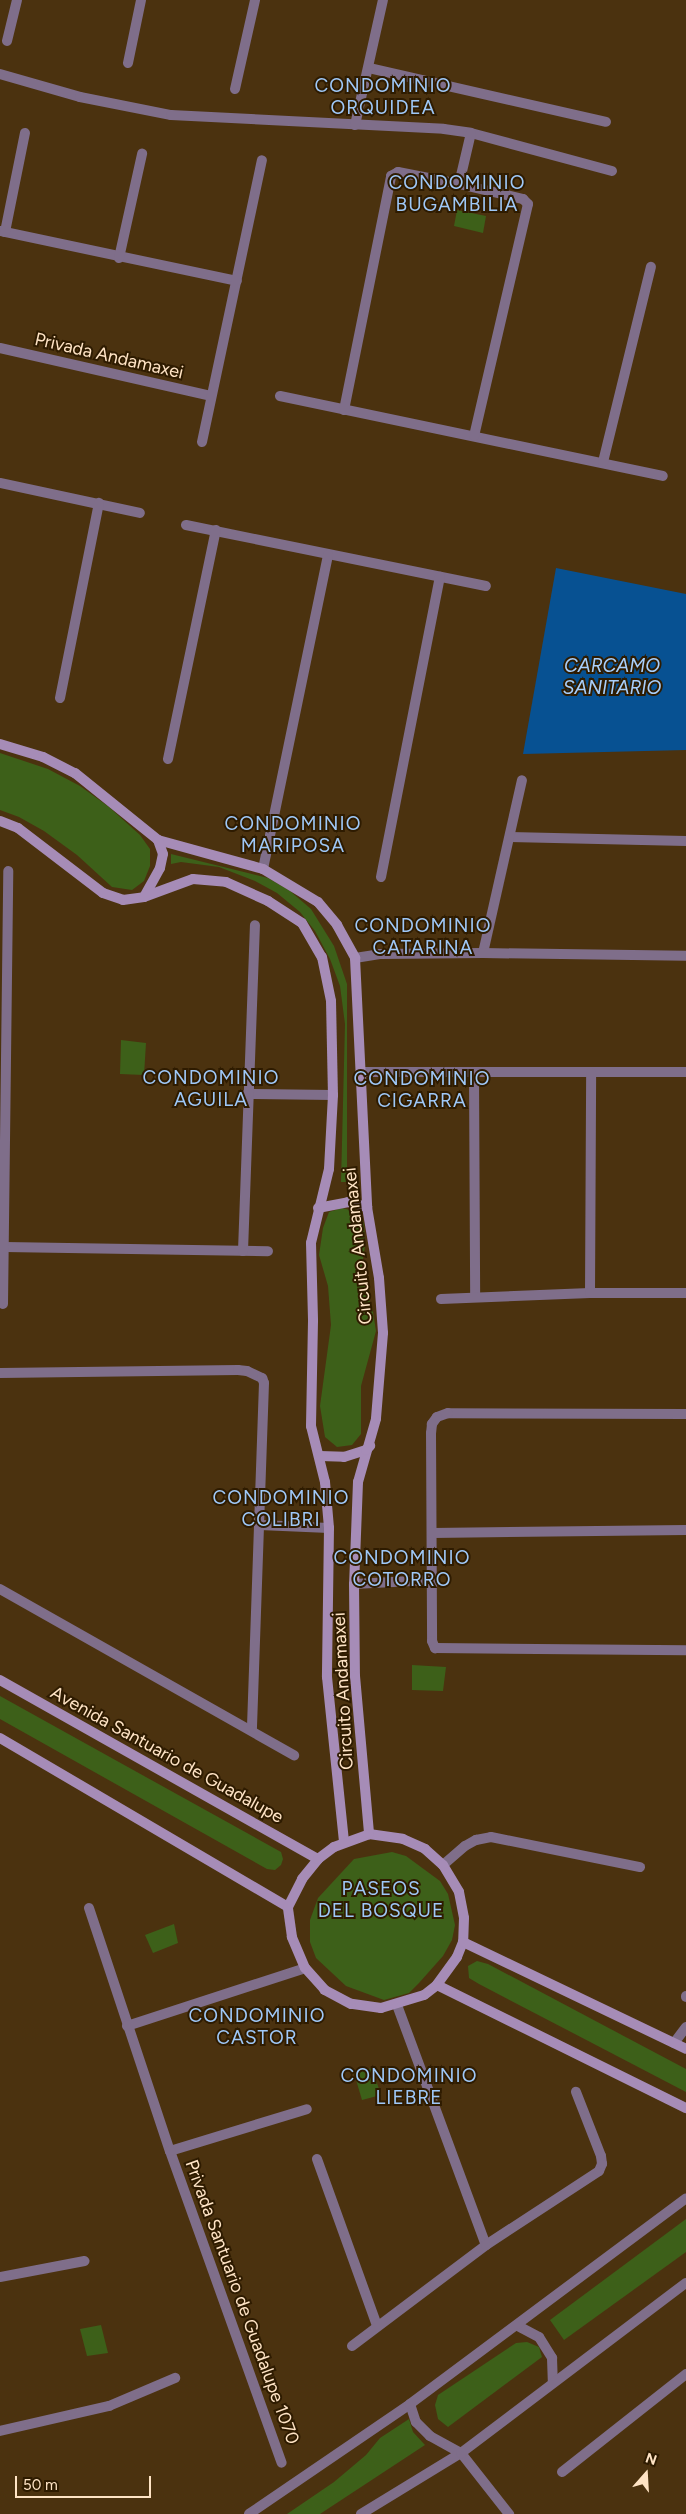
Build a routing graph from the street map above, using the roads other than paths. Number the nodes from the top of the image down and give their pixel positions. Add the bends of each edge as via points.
1 (17, 0) edge
2 (142, 0) edge
3 (255, 0) edge
4 (383, 0) edge
5 (7, 41) dead end
6 (128, 63) dead end
7 (369, 68) junction
8 (0, 74) edge
9 (235, 89) dead end
10 (606, 122) dead end
11 (355, 125) junction
12 (25, 133) dead end
13 (471, 133) junction
14 (142, 154) dead end
15 (262, 160) dead end
16 (612, 171) dead end
17 (459, 184) junction
18 (2, 231) edge
19 (119, 258) junction
20 (651, 267) dead end
21 (237, 282) junction
22 (0, 348) edge
23 (211, 396) junction
24 (280, 396) dead end
25 (344, 410) junction
26 (474, 436) junction
27 (202, 442) dead end
28 (603, 462) junction
29 (663, 476) dead end
30 (0, 483) edge
31 (99, 503) junction
32 (140, 513) dead end
33 (186, 525) dead end
34 (216, 530) junction
35 (328, 555) junction
36 (440, 577) junction
37 (486, 586) dead end
38 (60, 698) dead end
39 (0, 744) edge
40 (168, 759) dead end
41 (522, 780) dead end
42 (0, 821) edge
43 (510, 837) junction
44 (158, 840) junction
45 (686, 841) edge
46 (263, 869) junction
47 (8, 871) dead end
48 (381, 877) dead end
49 (144, 896) junction
50 (255, 925) dead end
51 (483, 953) junction
52 (686, 956) edge
53 (355, 958) junction
54 (361, 1072) junction
55 (686, 1072) edge
56 (591, 1073) junction
57 (474, 1074) junction
58 (248, 1094) junction
59 (333, 1095) junction
60 (367, 1207) junction
61 (318, 1208) junction
62 (5, 1247) junction
63 (243, 1251) junction
64 (268, 1251) dead end
65 (590, 1293) junction
66 (686, 1294) edge
67 (475, 1297) junction
68 (441, 1299) dead end
69 (3, 1304) dead end
70 (0, 1373) edge
71 (686, 1414) edge
72 (370, 1446) junction
73 (320, 1456) junction
74 (260, 1525) junction
75 (329, 1528) junction
76 (686, 1530) edge
77 (432, 1533) junction
78 (432, 1580) junction
79 (354, 1584) junction
80 (0, 1589) edge
81 (686, 1650) edge
82 (0, 1680) edge
83 (252, 1730) junction
84 (0, 1738) edge
85 (294, 1755) dead end
86 (369, 1834) junction
87 (344, 1842) junction
88 (318, 1859) junction
89 (444, 1865) junction
90 (640, 1867) dead end
91 (288, 1907) junction
92 (89, 1908) dead end
93 (463, 1942) junction
94 (305, 1968) junction
95 (437, 1985) junction
96 (397, 2005) junction
97 (127, 2026) junction
98 (686, 2027) edge
99 (674, 2043) junction
100 (686, 2049) edge
101 (576, 2092) dead end
102 (686, 2108) edge
103 (307, 2109) dead end
104 (170, 2151) junction
105 (317, 2159) dead end
106 (686, 2198) edge
107 (486, 2245) junction
108 (85, 2261) dead end
109 (0, 2277) edge
110 (686, 2282) edge
111 (377, 2326) junction
112 (518, 2326) junction
113 (352, 2346) dead end
114 (686, 2374) edge
115 (175, 2378) dead end
116 (553, 2381) junction
117 (410, 2404) junction
118 (0, 2432) edge
119 (461, 2453) junction
120 (282, 2463) dead end
121 (562, 2472) dead end
122 (249, 2514) edge
123 (361, 2514) edge
124 (508, 2514) edge

1 - 5 street
2 - 6 street
3 - 9 street
4 - 7 street
7 - 10 street
7 - 11 street
8 - 11 street via 80,97 171,115
11 - 13 street
12 - 18 street
13 - 16 street
13 - 17 street
14 - 19 street
15 - 21 street
17 - 25 street via 398,172 391,176
17 - 26 street via 523,199 528,204
18 - 19 street
19 - 21 street
20 - 28 street
21 - 23 street
22 - 23 street, Privada Andamaxei
23 - 27 street
24 - 25 street
25 - 26 street
26 - 28 street
28 - 29 street
30 - 31 street
31 - 32 street
31 - 38 street
33 - 34 street
34 - 35 street
34 - 40 street
35 - 36 street
35 - 46 street
36 - 37 street
36 - 48 street
39 - 44 street, Circuito Andamaxei via 43,756 75,773
41 - 43 street
42 - 49 street, Circuito Andamaxei via 18,828 103,893 123,900
43 - 45 street
43 - 51 street
44 - 46 street, Circuito Andamaxei
44 - 49 street via 163,854 160,868
46 - 53 street, Circuito Andamaxei via 318,902 337,925
47 - 62 street
49 - 59 street, Circuito Andamaxei via 193,879 226,882 268,901 302,923 322,957 331,1001
50 - 58 street
51 - 52 street
51 - 53 street via 380,954
53 - 54 street, Circuito Andamaxei
54 - 57 street
54 - 60 street, Circuito Andamaxei
55 - 56 street
56 - 57 street
56 - 65 street
57 - 67 street
58 - 59 street
58 - 63 street
59 - 61 street, Circuito Andamaxei via 329,1169
60 - 61 street via 348,1202
60 - 72 street, Circuito Andamaxei via 379,1278 383,1333 377,1412
61 - 73 street, Circuito Andamaxei via 311,1243 311,1426
62 - 63 street
62 - 69 street
63 - 64 street
65 - 66 street
65 - 67 street
67 - 68 street
70 - 74 street via 238,1370 258,1374 264,1384
71 - 77 street via 448,1413 437,1417 431,1433
72 - 73 street via 344,1457
72 - 79 street, Circuito Andamaxei via 358,1482
73 - 75 street, Circuito Andamaxei via 326,1482
74 - 75 street
74 - 83 street
75 - 87 street, Circuito Andamaxei via 328,1677
76 - 77 street
77 - 78 street
78 - 79 street
78 - 81 street via 434,1648
79 - 86 street, Circuito Andamaxei via 355,1676
80 - 83 street
82 - 88 street, Avenida Santuario de Guadalupe
83 - 85 street
84 - 91 street
86 - 87 street
86 - 89 street via 403,1839 425,1849
87 - 88 street
88 - 91 street via 302,1879
89 - 90 street via 465,1846 491,1837
89 - 93 street via 459,1892 464,1918
91 - 94 street via 292,1937
92 - 97 street, Privada Santuario de Guadalupe 1070
93 - 95 street via 457,1957
93 - 99 street
94 - 96 street via 325,1990 351,2004 381,2008
94 - 97 street
95 - 96 street via 424,1995
95 - 102 street
96 - 107 street
97 - 104 street, Privada Santuario de Guadalupe 1070
98 - 99 street
99 - 100 street
101 - 107 street via 601,2156 599,2171
103 - 104 street, Privada Santuario de Guadalupe 1070
104 - 120 street, Privada Santuario de Guadalupe 1070
105 - 111 street
106 - 112 street
107 - 111 street
108 - 109 street
110 - 116 street
111 - 113 street
112 - 116 street via 539,2337 552,2358
112 - 117 street
114 - 121 street
115 - 118 street via 109,2406
116 - 119 street
117 - 119 street via 416,2422 430,2436
117 - 122 street
119 - 123 street
119 - 124 street

